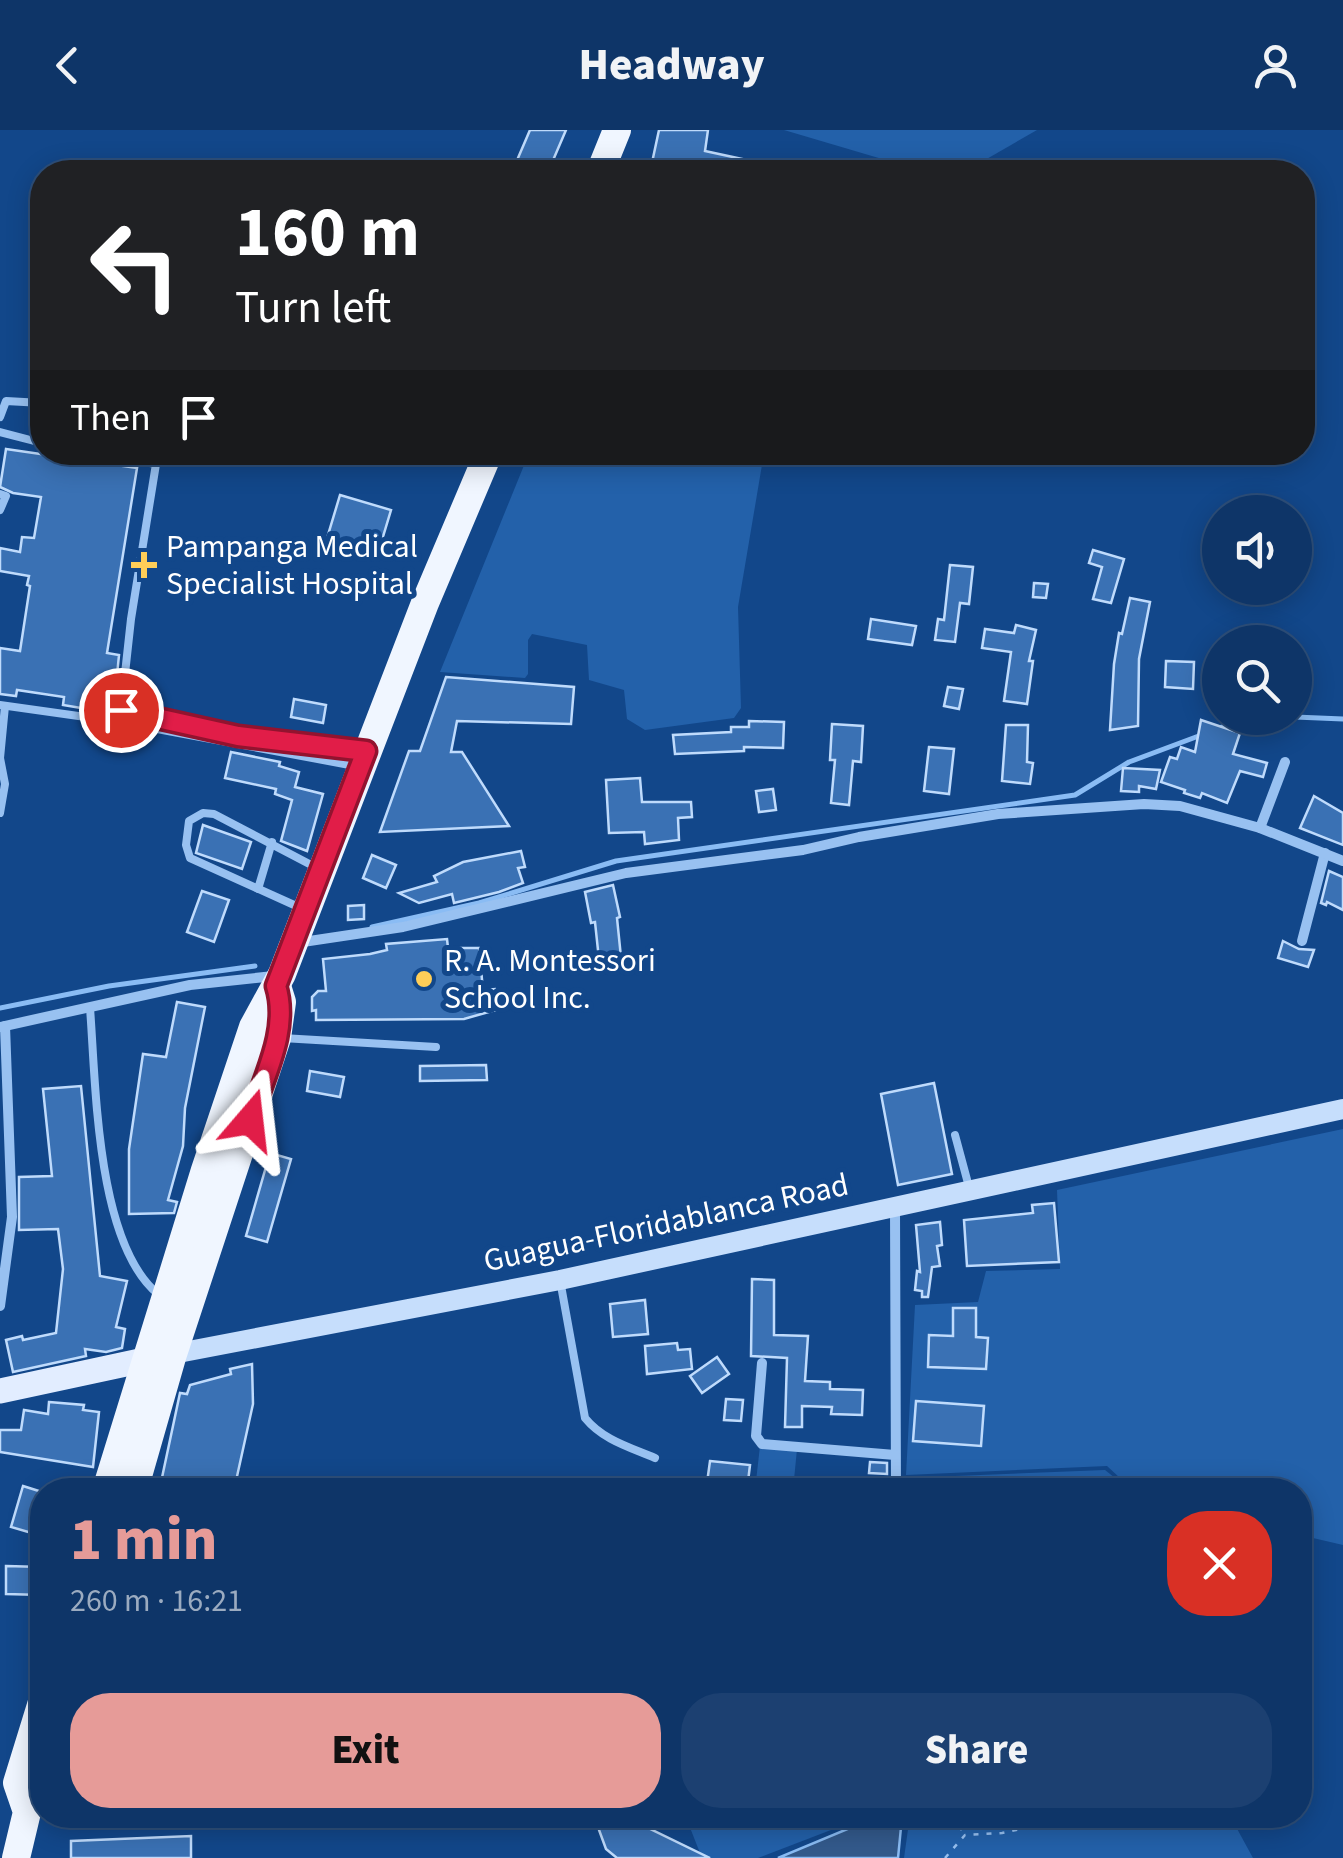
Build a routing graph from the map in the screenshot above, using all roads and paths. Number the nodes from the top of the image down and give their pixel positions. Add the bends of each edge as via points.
1 (616, 130) edge
2 (605, 160) edge
3 (30, 402) edge
4 (0, 417) edge
5 (0, 432) edge
6 (30, 439) edge
7 (156, 465) edge
8 (483, 465) edge
9 (0, 494) edge
10 (0, 510) edge
11 (2, 706) edge
12 (121, 710) junction
13 (114, 722) junction
14 (363, 759) junction
15 (1285, 762) dead end
16 (0, 813) edge
17 (1260, 828) junction
18 (272, 842) junction
19 (1325, 853) junction
20 (1343, 860) edge
21 (321, 871) junction
22 (258, 889) junction
23 (306, 910) junction
24 (1302, 941) dead end
25 (294, 943) junction
26 (279, 980) junction
27 (90, 1008) junction
28 (3, 1026) edge
29 (277, 1038) junction
30 (436, 1048) dead end
31 (1341, 1107) edge
32 (956, 1135) dead end
33 (970, 1192) junction
34 (895, 1208) junction
35 (560, 1280) junction
36 (166, 1300) junction
37 (0, 1306) edge
38 (160, 1356) junction
39 (762, 1363) dead end
40 (0, 1391) edge
41 (895, 1455) junction
42 (655, 1458) dead end
43 (111, 1478) edge
44 (136, 1478) edge
45 (896, 1478) edge
46 (30, 1741) edge
47 (30, 1801) edge
48 (30, 1818) edge
49 (960, 1828) edge
50 (1027, 1828) edge
51 (965, 1835) junction
52 (16, 1858) edge
53 (945, 1858) edge

1 - 2 highway
3 - 4 lane via 6,401
5 - 6 lane
7 - 12 lane
8 - 14 highway
9 - 10 lane via 6,496
11 - 13 lane
11 - 16 lane
12 - 13 lane
12 - 14 lane
13 - 14 lane
14 - 21 highway
15 - 17 street
17 - 19 street
17 - 25 street via 1206,811 1144,804 998,814 803,850 626,872 403,927
18 - 21 lane
18 - 22 lane
18 - 22 lane via 203,813 186,830 190,858
19 - 20 street
19 - 24 street
21 - 23 highway
22 - 23 lane
23 - 25 highway
25 - 26 highway
26 - 27 street via 190,985
26 - 29 highway
26 - 36 highway via 253,1028
27 - 28 street
27 - 36 lane via 100,1146 125,1250
28 - 37 street via 12,1218
29 - 30 lane
29 - 38 highway
31 - 33 main road, Guagua-Floridablanca Road
32 - 33 lane
33 - 34 main road, Guagua-Floridablanca Road
34 - 35 main road, Guagua-Floridablanca Road
34 - 41 street
35 - 38 main road, Guagua-Floridablanca Road
35 - 42 lane via 585,1418 610,1440
36 - 38 highway
38 - 40 main road, Guagua-Floridablanca Road
38 - 43 highway
38 - 44 highway
39 - 41 street via 756,1436 762,1444
41 - 45 street
46 - 47 highway via 17,1783
48 - 52 highway
49 - 51 path
50 - 51 path
51 - 53 path

